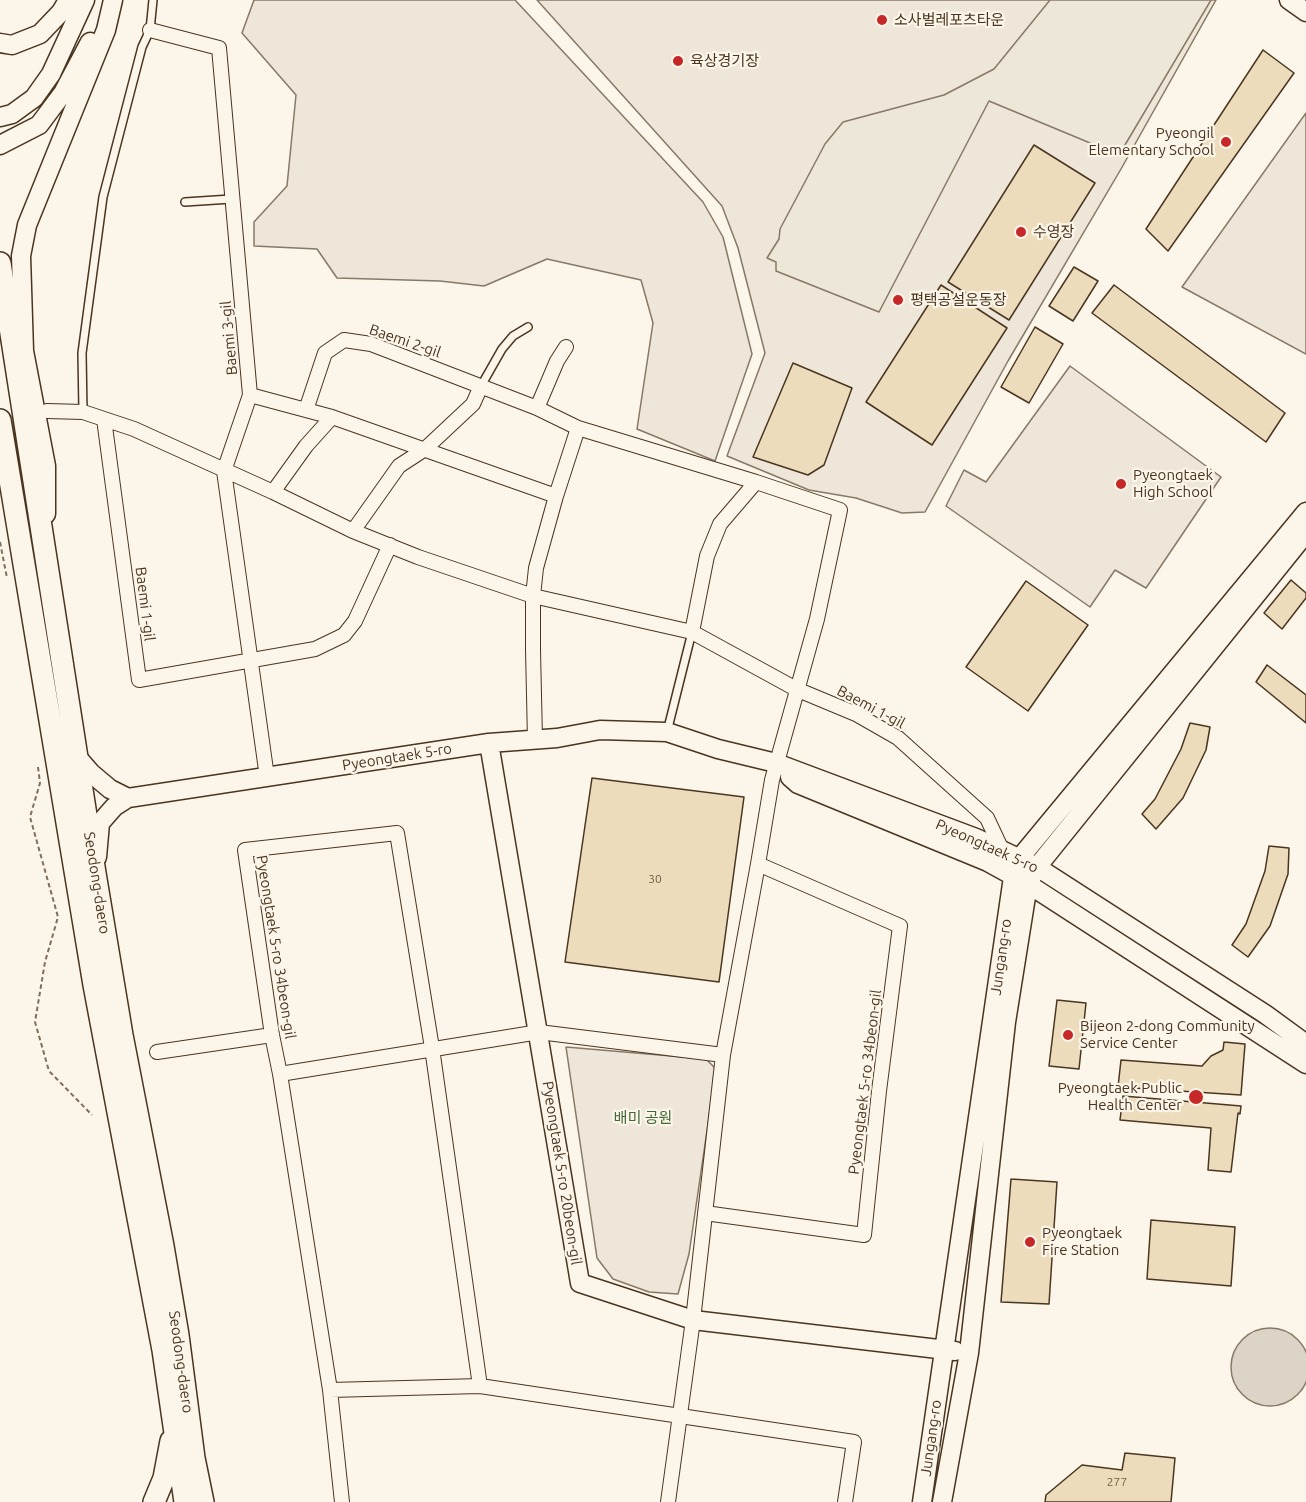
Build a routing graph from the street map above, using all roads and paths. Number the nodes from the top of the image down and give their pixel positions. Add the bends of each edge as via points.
1 (68, 0) edge
2 (85, 0) edge
3 (113, 0) edge
4 (153, 0) edge
5 (1289, 0) edge
6 (1306, 12) edge
7 (150, 30) junction
8 (0, 43) edge
9 (0, 117) edge
10 (0, 145) edge
11 (231, 199) junction
12 (185, 202) dead end
13 (0, 263) edge
14 (528, 327) dead end
15 (566, 347) dead end
16 (482, 386) junction
17 (250, 395) junction
18 (537, 408) junction
19 (306, 410) junction
20 (47, 411) dead end
21 (82, 412) junction
22 (332, 417) junction
23 (104, 418) junction
24 (0, 420) edge
25 (578, 428) junction
26 (425, 449) junction
27 (224, 471) junction
28 (756, 482) junction
29 (273, 492) junction
30 (556, 496) junction
31 (1306, 513) edge
32 (353, 531) junction
33 (1306, 533) edge
34 (0, 542) edge
35 (390, 545) junction
36 (47, 567) junction
37 (9, 588) dead end
38 (533, 596) junction
39 (692, 632) junction
40 (251, 660) junction
41 (796, 689) junction
42 (667, 732) junction
43 (535, 740) junction
44 (489, 743) junction
45 (77, 757) junction
46 (38, 760) dead end
47 (776, 763) junction
48 (267, 777) junction
49 (128, 798) junction
50 (1002, 849) junction
51 (1019, 859) junction
52 (758, 864) junction
53 (1037, 867) junction
54 (95, 873) junction
55 (1021, 880) junction
56 (1260, 1011) junction
57 (1249, 1027) junction
58 (538, 1032) junction
59 (272, 1035) junction
60 (1306, 1044) edge
61 (432, 1048) junction
62 (157, 1052) dead end
63 (723, 1054) junction
64 (1306, 1064) edge
65 (280, 1074) junction
66 (93, 1115) dead end
67 (705, 1213) junction
68 (693, 1320) junction
69 (943, 1350) junction
70 (969, 1353) junction
71 (480, 1386) junction
72 (330, 1390) junction
73 (678, 1416) junction
74 (175, 1423) junction
75 (194, 1458) junction
76 (154, 1502) edge
77 (186, 1502) edge
78 (203, 1502) edge
79 (212, 1502) edge
80 (342, 1502) edge
81 (668, 1502) edge
82 (845, 1502) edge
83 (922, 1502) edge
84 (942, 1502) edge

1 - 8 main road via 40,34 12,45
2 - 9 main road via 51,74 34,98 12,114
3 - 10 main road via 63,93 39,125
3 - 36 main road via 106,30 27,225 21,256 24,351 46,466
4 - 7 lane
5 - 6 main road
7 - 11 street, Baemi 3-gil via 219,48
7 - 21 lane via 142,47 103,197 82,353
11 - 12 lane
11 - 17 street, Baemi 3-gil
13 - 36 main road, Seodong-daero
14 - 16 lane via 502,349
15 - 18 street
16 - 18 street, Baemi 2-gil
16 - 19 street, Baemi 2-gil via 371,344 344,340 325,353
16 - 26 street via 473,404
17 - 19 street
17 - 27 street, Baemi 3-gil
18 - 25 street, Baemi 2-gil
19 - 22 street
20 - 21 street, Baemi 1-gil
21 - 23 street, Baemi 1-gil
22 - 26 street
22 - 29 street
23 - 27 street, Baemi 1-gil
23 - 40 street, Baemi 1-gil via 139,680
24 - 74 main road, Seodong-daero via 94,985
25 - 28 street, Baemi 2-gil
25 - 30 street
26 - 30 street
26 - 32 street via 399,466
27 - 29 street, Baemi 1-gil
27 - 40 street
28 - 39 street via 720,524 707,556
28 - 41 street, Baemi 2-gil via 840,510 817,619
29 - 32 street, Baemi 1-gil
30 - 38 street
31 - 51 main road, Jungang-ro
32 - 35 street, Baemi 1-gil
33 - 53 main road, Jungang-ro
34 - 37 path
35 - 38 street, Baemi 1-gil
35 - 40 street, Baemi 1-gil via 355,621 344,635 315,649
36 - 45 main road, Seodong-daero
38 - 39 street, Baemi 1-gil
38 - 43 street
39 - 41 street, Baemi 1-gil
39 - 42 lane
40 - 48 street
41 - 47 street
41 - 50 street, Baemi 1-gil via 856,714 898,738 987,818
42 - 43 main road, Pyeongtaek 5-ro via 600,730
42 - 47 main road, Pyeongtaek 5-ro
43 - 44 main road, Pyeongtaek 5-ro
44 - 48 main road, Pyeongtaek 5-ro
44 - 58 main road, Pyeongtaek 5-ro 20beon-gil
45 - 49 main road via 110,789
45 - 54 main road, Seodong-daero
46 - 66 path via 40,783 30,817 57,917 35,1022 49,1071
47 - 50 main road, Pyeongtaek 5-ro
47 - 52 street
47 - 55 main road via 798,784 988,862
48 - 49 main road, Pyeongtaek 5-ro
49 - 54 main road via 100,823
50 - 51 main road, Pyeongtaek 5-ro
51 - 53 main road, Pyeongtaek 5-ro
51 - 55 main road, Jungang-ro
52 - 63 street
52 - 67 street, Pyeongtaek 5-ro 34beon-gil via 900,926 864,1235
53 - 55 main road, Jungang-ro
53 - 56 main road, Pyeongtaek 5-ro
54 - 75 main road, Seodong-daero via 163,1246
55 - 57 main road
55 - 69 main road, Jungang-ro
55 - 70 main road, Jungang-ro
56 - 57 lane
56 - 60 main road, Pyeongtaek 5-ro
57 - 64 main road
58 - 61 street
58 - 63 street
58 - 68 main road, Pyeongtaek 5-ro 20beon-gil via 580,1283
59 - 61 street, Pyeongtaek 5-ro 34beon-gil via 245,850 397,833
59 - 62 street
59 - 65 street, Pyeongtaek 5-ro 34beon-gil
61 - 65 street
61 - 71 street, Pyeongtaek 5-ro 34beon-gil
63 - 67 street
65 - 72 street, Pyeongtaek 5-ro 34beon-gil
67 - 68 street
68 - 69 main road, Pyeongtaek 5-ro 20beon-gil
68 - 73 street
69 - 70 main road, Pyeongtaek 5-ro 20beon-gil
69 - 83 main road, Jungang-ro
70 - 84 main road, Jungang-ro
71 - 72 street
71 - 73 street
72 - 80 street, Pyeongtaek 5-ro 34beon-gil
73 - 81 street
73 - 82 street via 854,1442
74 - 76 main road via 164,1478
74 - 77 main road, Seodong-daero
75 - 78 main road, Seodong-daero
75 - 79 main road

